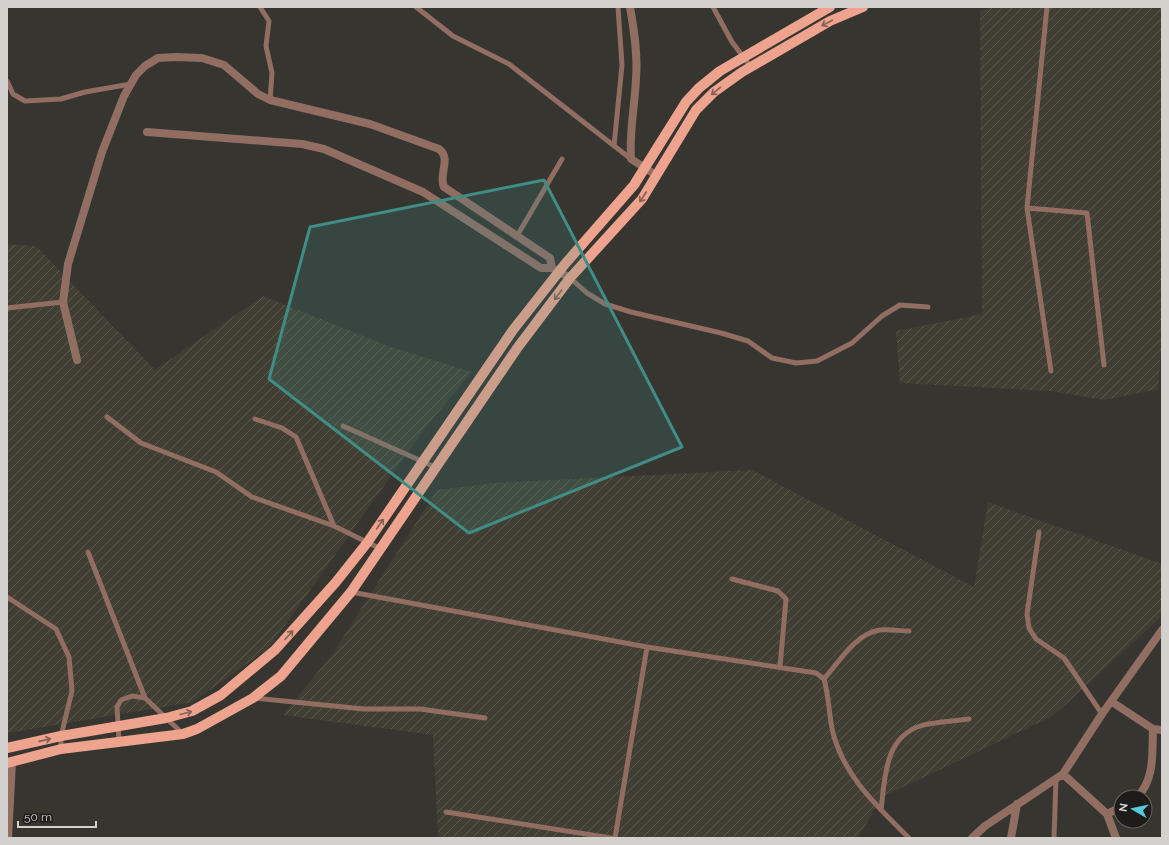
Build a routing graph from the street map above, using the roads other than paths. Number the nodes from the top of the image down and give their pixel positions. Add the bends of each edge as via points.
1 (260, 7) edge
2 (416, 7) edge
3 (618, 7) edge
4 (630, 7) edge
5 (713, 7) edge
6 (830, 7) edge
7 (863, 7) edge
8 (1047, 7) edge
9 (744, 57) junction
10 (751, 67) junction
11 (7, 81) edge
12 (131, 84) junction
13 (270, 100) junction
14 (147, 132) dead end
15 (614, 146) junction
16 (562, 159) dead end
17 (631, 159) junction
18 (646, 168) junction
19 (656, 175) junction
20 (1027, 208) junction
21 (517, 236) junction
22 (556, 270) junction
23 (570, 278) junction
24 (63, 302) junction
25 (928, 307) dead end
26 (7, 308) edge
27 (77, 360) dead end
28 (1104, 365) dead end
29 (1052, 371) dead end
30 (107, 417) dead end
31 (255, 419) dead end
32 (343, 426) dead end
33 (422, 462) junction
34 (437, 468) junction
35 (334, 526) junction
36 (1039, 532) dead end
37 (367, 542) junction
38 (382, 549) junction
39 (88, 552) dead end
40 (732, 579) dead end
41 (351, 592) junction
42 (7, 597) edge
43 (1162, 630) edge
44 (909, 631) dead end
45 (647, 647) junction
46 (780, 667) junction
47 (824, 679) junction
48 (145, 698) junction
49 (253, 698) junction
50 (1112, 702) junction
51 (1102, 714) junction
52 (166, 718) junction
53 (485, 718) dead end
54 (969, 719) dead end
55 (118, 727) junction
56 (1158, 729) edge
57 (183, 734) junction
58 (61, 736) junction
59 (119, 742) junction
60 (7, 748) edge
61 (60, 749) junction
62 (9, 762) edge
63 (1060, 776) junction
64 (1144, 789) edge
65 (1016, 804) junction
66 (881, 810) junction
67 (1113, 811) edge
68 (446, 812) dead end
69 (1107, 814) junction
70 (8, 838) edge
71 (611, 838) edge
72 (616, 838) edge
73 (909, 838) edge
74 (972, 838) edge
75 (1011, 838) edge
76 (1054, 838) edge
77 (1116, 838) edge

1 - 13 lane via 269,21 266,46 272,73
2 - 15 lane via 453,36 509,64
3 - 15 lane via 622,65
4 - 17 street via 635,38 636,77 630,142
5 - 9 lane via 732,42
6 - 9 main road
7 -> 10 main road via 830,21
8 - 20 lane
9 - 10 lane
9 - 18 main road via 720,71 686,102
10 -> 19 main road via 714,92 696,110
11 - 12 lane via 13,94 25,101 61,99
12 - 13 street via 145,66 158,58 202,58 224,65 258,94
12 - 24 street via 102,152 68,264
13 - 21 street via 370,124 439,149 444,152 445,157 441,177 444,188
14 - 22 street via 302,144 324,149 423,192 541,268
15 - 17 lane
16 - 21 lane
17 - 18 street
18 - 19 street
18 - 22 main road via 634,185
19 -> 23 main road via 642,199
20 - 28 lane via 1088,213
20 - 29 lane
21 - 22 street via 550,258
22 - 23 street
22 - 33 main road
23 - 25 lane via 605,304 748,341 772,358 796,364 817,361 852,343 882,316 900,305
23 -> 34 main road via 518,347
24 - 26 lane
24 - 27 street
30 - 35 lane via 141,443 216,472 252,496
31 - 35 lane via 282,428 296,437
32 - 33 lane
33 - 34 lane
37 -> 33 main road
34 - 38 main road
35 - 37 lane
36 - 51 lane via 1027,614 1029,628 1036,639 1064,658
37 - 38 lane
52 -> 37 main road via 192,712 244,678 275,650 336,582
38 - 41 main road
39 - 48 lane
40 - 46 lane via 778,591 786,599
41 - 45 lane
41 - 49 main road via 280,676
42 - 58 lane via 56,629 69,658 72,691
43 - 50 street
44 - 47 lane via 880,630 871,633 859,640
45 - 46 lane
45 - 72 lane
46 - 47 lane via 816,673
47 - 66 lane via 833,733 845,766 864,794
48 - 52 lane
48 - 55 lane via 132,696 121,700 117,707
49 - 53 lane via 364,709 420,709
49 - 57 main road
50 - 51 street
50 - 56 street
51 - 63 street
52 - 55 main road
52 - 57 lane
54 - 66 lane via 921,726 907,732 894,744 888,759
55 - 58 main road
55 - 59 lane
56 - 64 street via 1151,771
57 - 59 main road
60 -> 58 main road
58 - 61 lane
59 - 61 main road
61 - 62 main road
62 - 70 street
63 - 65 street
63 - 69 street
63 - 76 lane
65 - 74 street
65 - 75 street
66 - 73 lane
67 - 69 street
68 - 71 lane
69 - 77 street

